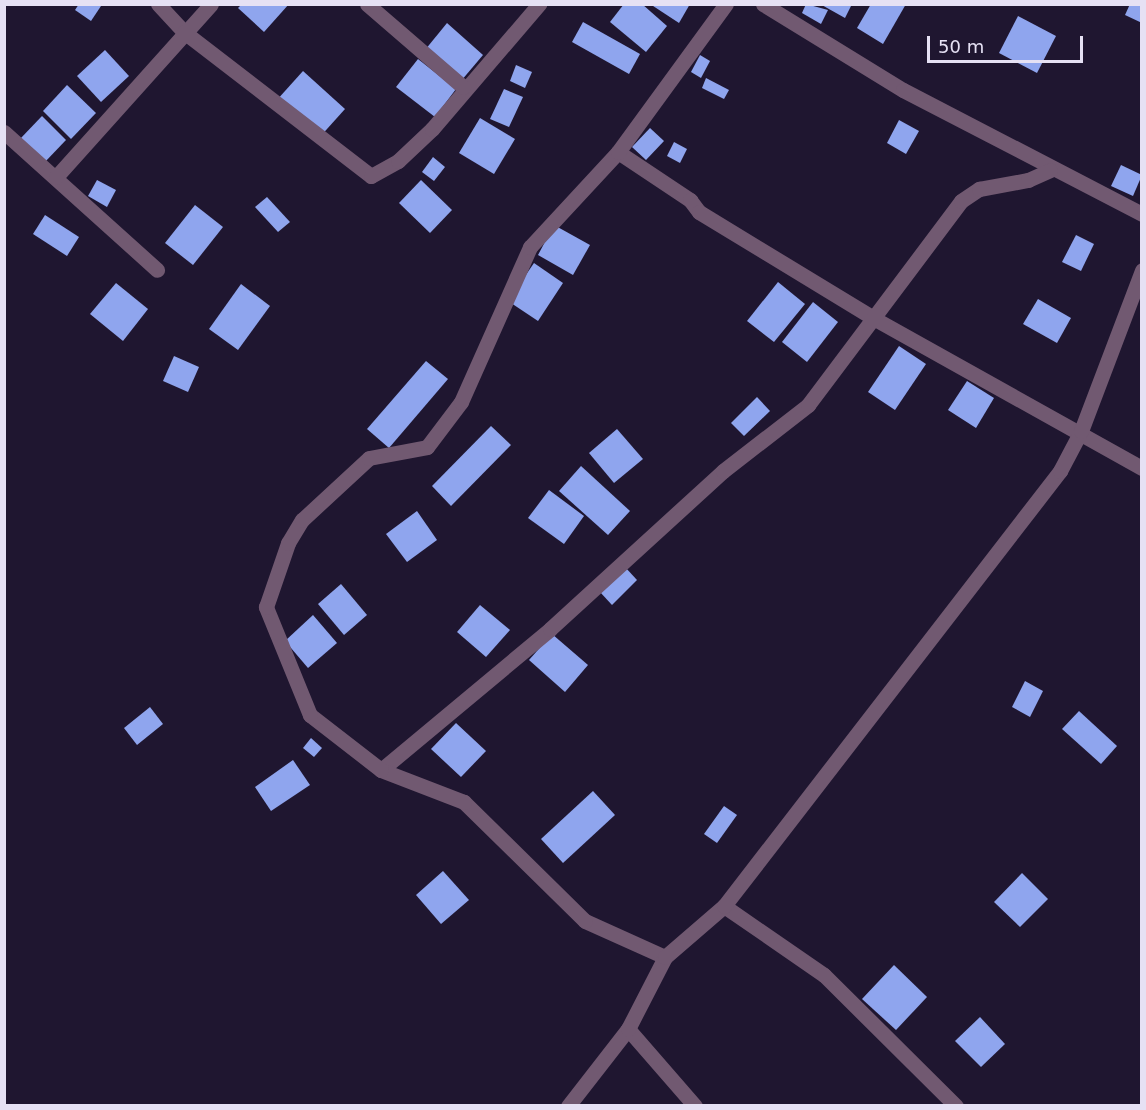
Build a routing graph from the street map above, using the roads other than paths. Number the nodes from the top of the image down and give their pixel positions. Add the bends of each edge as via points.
1 (158, 4) edge
2 (211, 4) edge
3 (367, 4) edge
4 (539, 4) edge
5 (726, 4) edge
6 (763, 4) edge
7 (184, 32) junction
8 (463, 87) junction
9 (4, 132) edge
10 (618, 152) junction
11 (1050, 170) junction
12 (56, 177) junction
13 (1142, 214) edge
14 (157, 270) dead end
15 (1142, 270) edge
16 (875, 319) junction
17 (1081, 431) junction
18 (1142, 468) edge
19 (381, 770) junction
20 (724, 906) junction
21 (665, 957) junction
22 (628, 1029) junction
23 (568, 1106) edge
24 (695, 1106) edge
25 (956, 1106) edge

1 - 7 street
2 - 7 street
3 - 8 street
4 - 8 street
5 - 10 street
6 - 11 street via 903,90
7 - 8 street via 370,176 398,161 432,129
7 - 12 street
9 - 12 street
10 - 16 street via 690,200 699,212
10 - 19 street via 530,247 461,402 427,447 369,458 302,520 273,579 268,620 298,696 310,715
11 - 13 street
11 - 16 street via 1028,180 979,189 961,201
12 - 14 street
15 - 17 street
16 - 17 street
16 - 19 street via 808,405 723,471 550,628
17 - 18 street
17 - 20 street via 1060,471 980,580
19 - 21 street via 450,792 572,911
20 - 21 street
20 - 25 street via 824,975
21 - 22 street
22 - 23 street
22 - 24 street

